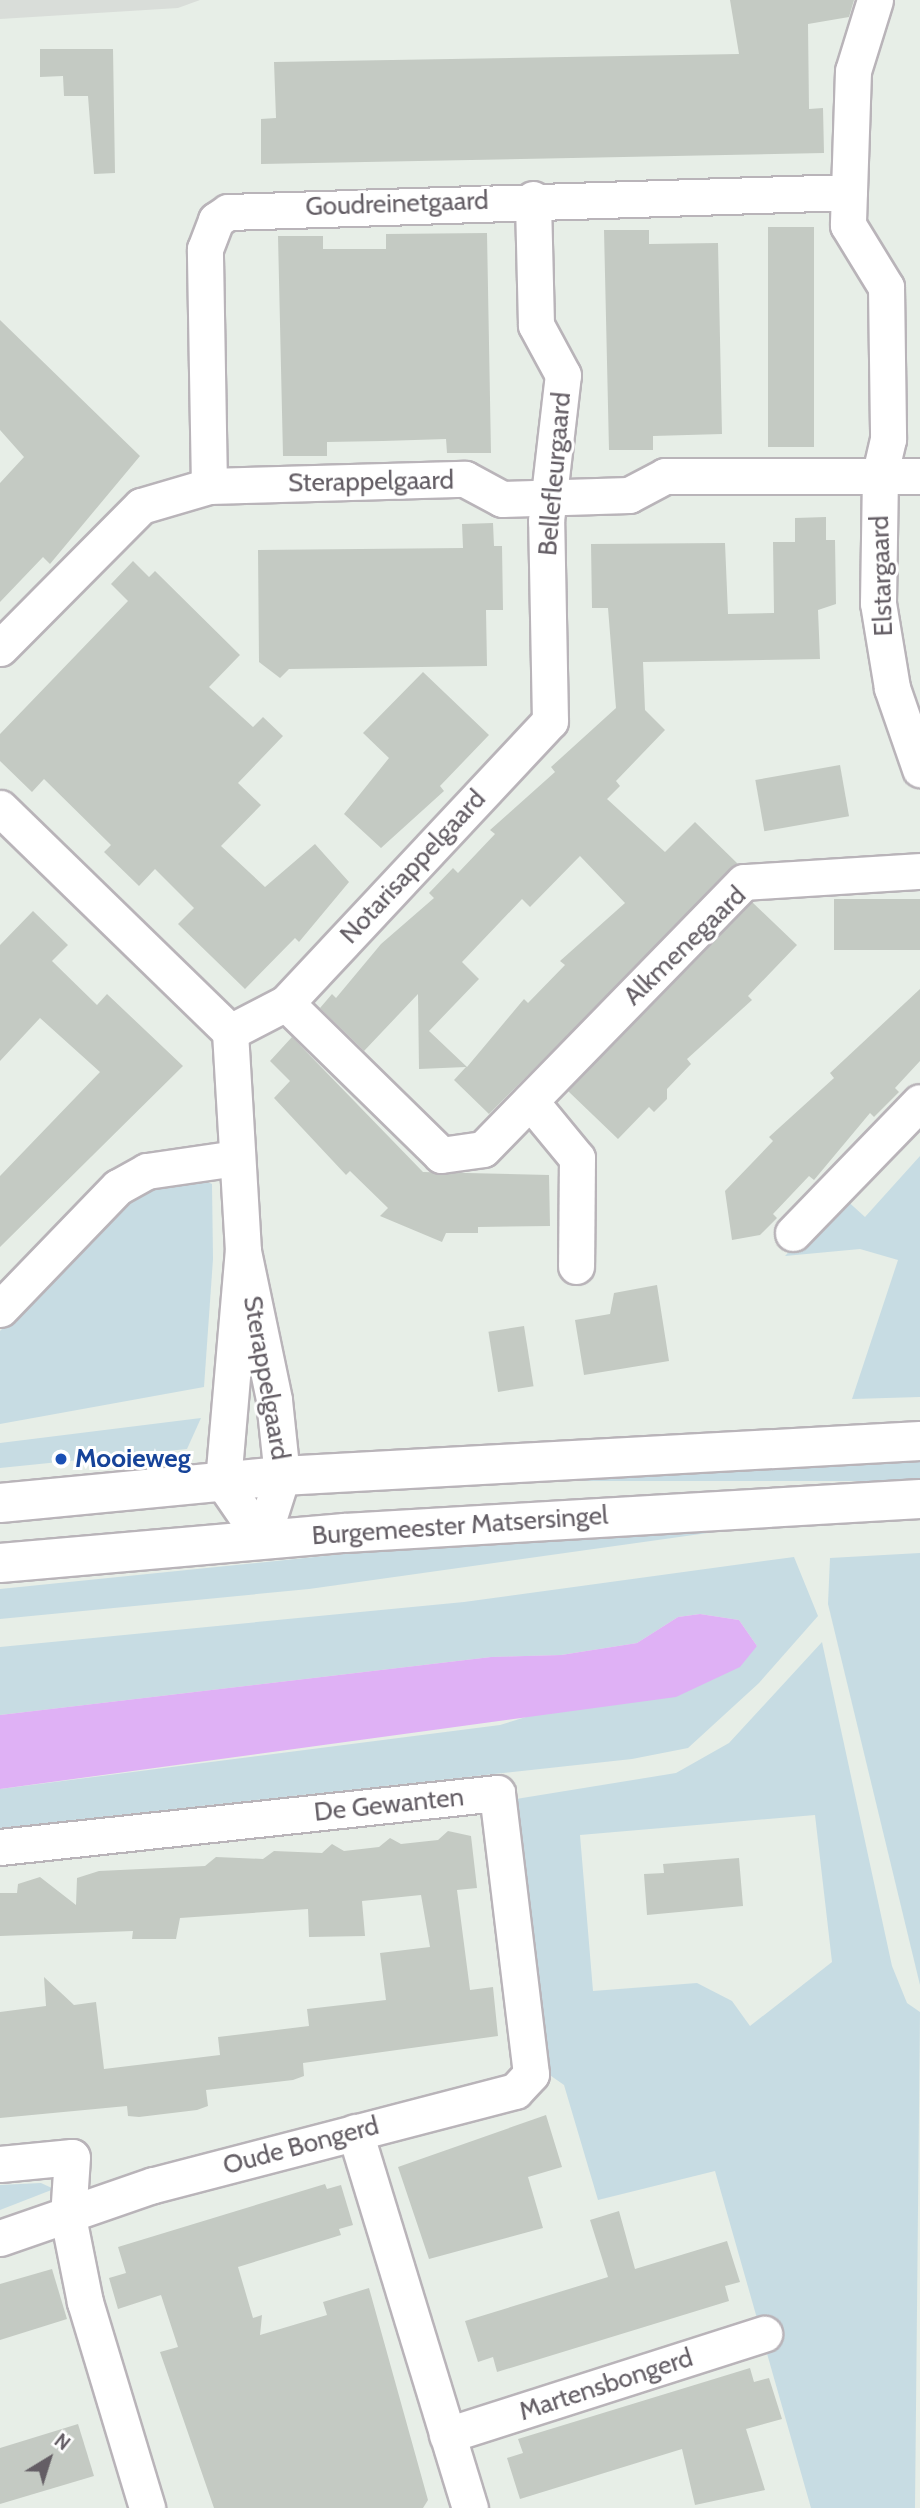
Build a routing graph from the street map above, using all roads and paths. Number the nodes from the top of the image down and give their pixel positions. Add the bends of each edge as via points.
1 (875, 0) edge
2 (849, 192) junction
3 (533, 199) junction
4 (880, 475) junction
5 (920, 476) edge
6 (209, 486) junction
7 (552, 499) junction
8 (0, 648) edge
9 (549, 672) joint
10 (920, 769) edge
11 (0, 808) edge
12 (920, 872) edge
13 (286, 1003) junction
14 (230, 1032) junction
15 (530, 1101) junction
16 (920, 1102) edge
17 (236, 1158) junction
18 (793, 1233) dead end
19 (243, 1251) junction
20 (576, 1266) dead end
21 (0, 1309) edge
22 (920, 1441) edge
23 (282, 1476) junction
24 (223, 1482) junction
25 (920, 1499) edge
26 (0, 1503) edge
27 (262, 1539) junction
28 (0, 1563) edge
29 (0, 1847) edge
30 (531, 2074) joint
31 (355, 2132) junction
32 (0, 2164) edge
33 (68, 2217) junction
34 (0, 2238) edge
35 (764, 2334) dead end
36 (447, 2435) junction
37 (147, 2508) edge
38 (470, 2508) edge

1 - 2 street, Elstargaard via 853,71
2 - 3 street, Goudreinetgaard
2 - 4 street, Elstargaard via 848,225 886,287 888,439
3 - 6 street, Goudreinetgaard via 246,208 216,220 205,249
3 - 7 street, Bellefleurgaard via 536,325 563,375
4 - 5 street, Sterappelgaard
4 - 7 street, Sterappelgaard via 665,476 629,495
4 - 10 street, Elstargaard via 878,603 889,677
6 - 7 street, Sterappelgaard via 465,479 502,499
6 - 8 street, Sterappelgaard via 141,506
7 - 9 street, Bellefleurgaard via 546,521
9 - 13 street, Notarisappelgaard via 550,721
11 - 14 street
12 - 15 street, Alkmenegaard via 744,883
13 - 14 street, Notarisappelgaard
13 - 15 street, Alkmenegaard via 441,1155 482,1149
14 - 17 street, Sterappelgaard
15 - 20 street via 577,1158
16 - 18 street
17 - 19 street, Sterappelgaard
17 - 21 street via 147,1171 118,1187
19 - 23 street, Sterappelgaard via 274,1400
19 - 24 street, Sterappelgaard
22 - 23 main road
23 - 24 main road
23 - 27 street, Sterappelgaard
24 - 26 main road
24 - 27 street
25 - 27 main road, Burgemeester Matsersingel
27 - 28 main road, Burgemeester Matsersingel
29 - 30 street, De Gewanten via 496,1793
30 - 31 street, Oude Bongerd via 515,2091
31 - 33 street, Oude Bongerd via 153,2185
31 - 36 street
32 - 33 street via 72,2157
33 - 34 street, Oude Bongerd
33 - 37 street via 85,2302
35 - 36 street, Martensbongerd
36 - 38 street

